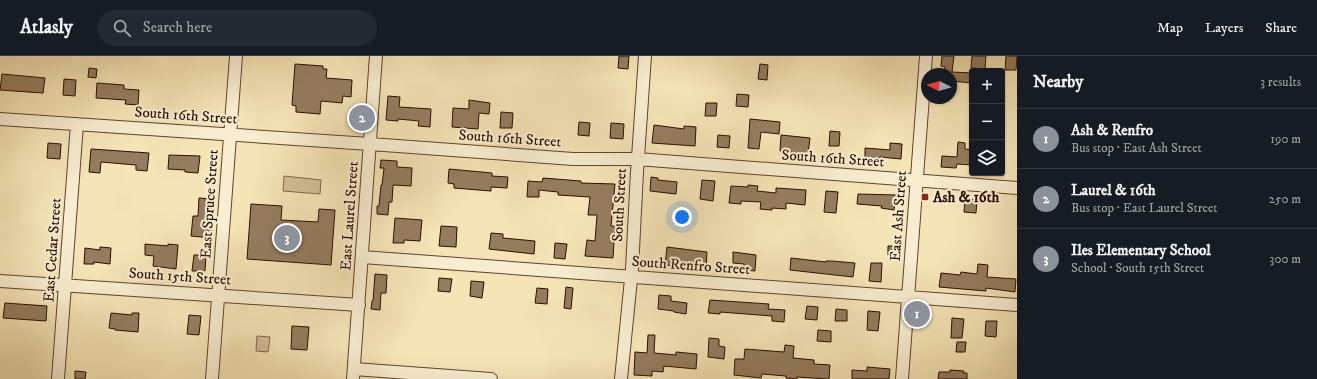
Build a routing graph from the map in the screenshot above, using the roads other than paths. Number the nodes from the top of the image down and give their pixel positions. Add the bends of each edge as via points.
1 (236, 56) edge
2 (376, 56) edge
3 (645, 56) edge
4 (926, 56) edge
5 (0, 119) edge
6 (78, 124) junction
7 (230, 134) junction
8 (370, 144) junction
9 (637, 159) junction
10 (917, 180) junction
11 (1017, 188) edge
12 (362, 257) junction
13 (631, 277) junction
14 (0, 281) edge
15 (65, 285) junction
16 (219, 295) junction
17 (908, 298) junction
18 (359, 305) junction
19 (1017, 305) edge
20 (354, 374) edge
21 (58, 379) edge
22 (212, 379) edge
23 (491, 379) edge
24 (621, 379) edge
25 (902, 379) edge

1 - 7 street, East Spruce Street
2 - 8 street, East Laurel Street
3 - 9 street, South Street
4 - 10 street, East Ash Street
5 - 6 street, South 16th Street
6 - 7 street, South 16th Street
6 - 15 street, East Cedar Street
7 - 8 street, South 16th Street
7 - 16 street, East Spruce Street
8 - 9 street, South 16th Street via 572,159
8 - 12 street, East Laurel Street
9 - 10 street, South 16th Street
9 - 13 street, South Street
10 - 11 street, South 16th Street
10 - 17 street, East Ash Street
12 - 13 street, South Renfro Street
12 - 18 street, East Laurel Street
13 - 17 street, South Renfro Street
13 - 24 street, South Street
14 - 15 street, South 15th Street
15 - 16 street, South 15th Street
15 - 21 street, East Cedar Street
16 - 18 street, South 15th Street
16 - 22 street, East Spruce Street
17 - 19 street, South Renfro Street
17 - 25 street, East Ash Street
18 - 20 street, East Laurel Street
20 - 23 street

